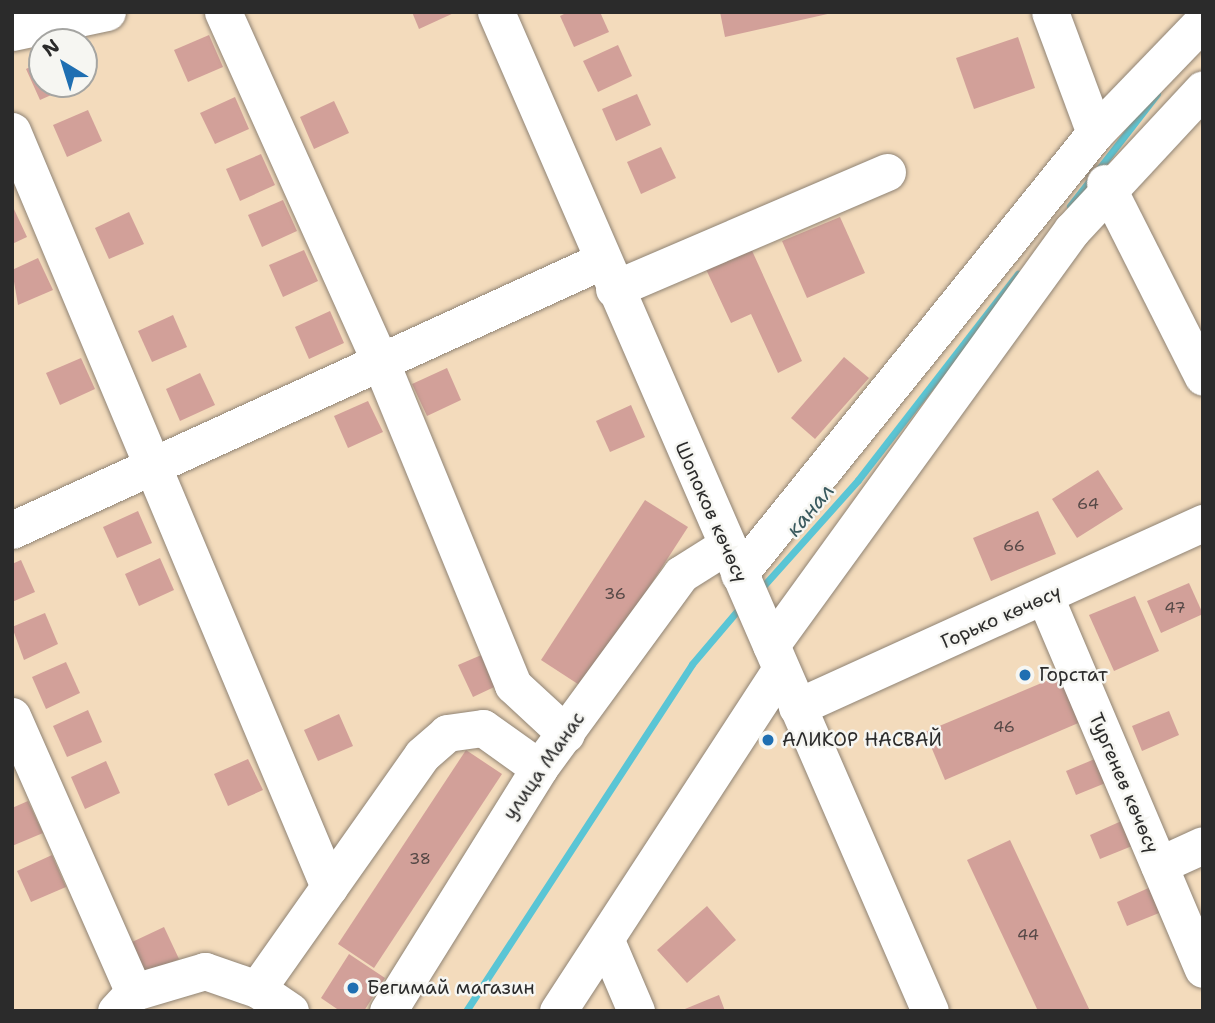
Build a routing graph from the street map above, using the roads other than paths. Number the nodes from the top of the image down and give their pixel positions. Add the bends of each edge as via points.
1 (107, 12) edge
2 (223, 12) edge
3 (496, 12) edge
4 (1050, 12) edge
5 (1203, 22) edge
6 (12, 32) edge
7 (1203, 89) edge
8 (12, 131) edge
9 (1095, 133) junction
10 (887, 172) dead end
11 (1107, 186) junction
12 (607, 275) junction
13 (381, 363) junction
14 (1203, 377) edge
15 (151, 465) junction
16 (1203, 523) edge
17 (12, 530) edge
18 (735, 565) junction
19 (1045, 597) junction
20 (770, 643) junction
21 (797, 708) junction
22 (12, 716) edge
23 (566, 734) junction
24 (539, 768) junction
25 (1203, 845) edge
26 (1159, 865) junction
27 (328, 887) junction
28 (607, 943) junction
29 (1203, 969) edge
30 (257, 989) junction
31 (125, 1001) edge
32 (290, 1011) edge
33 (388, 1011) edge
34 (558, 1011) edge
35 (636, 1011) edge
36 (930, 1011) edge

1 - 6 street
2 - 13 street
3 - 12 street, Шопоков көчөсү
4 - 9 street
5 - 9 street, улица Манас
7 - 11 street
8 - 15 street
9 - 18 street, улица Манас
10 - 12 street
11 - 14 street
11 - 20 street via 937,409
12 - 13 street
12 - 18 street, Шопоков көчөсү
13 - 15 street
13 - 23 street via 513,685
15 - 17 street
15 - 27 street
16 - 19 street, Горько көчөсү
18 - 20 street, Шопоков көчөсү
18 - 23 street, улица Манас via 681,574
19 - 21 street, Горько көчөсү
19 - 26 street, Тургенев көчөсү
20 - 21 street, Шопоков көчөсү
20 - 28 street
21 - 36 street, Шопоков көчөсү
22 - 31 street
23 - 24 street, улица Манас
24 - 27 street via 483,728 447,733 422,755
24 - 33 street, улица Манас
25 - 26 street
26 - 29 street, Тургенев көчөсү
27 - 30 street
28 - 34 street
28 - 35 street
30 - 31 street via 205,971
30 - 32 street

